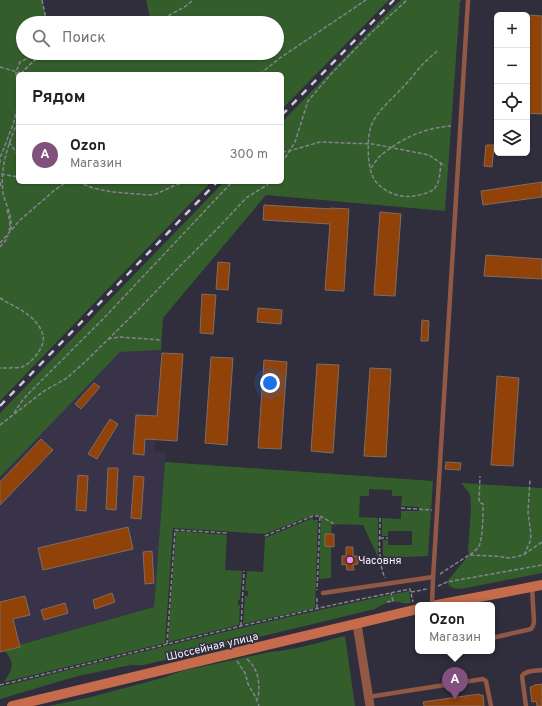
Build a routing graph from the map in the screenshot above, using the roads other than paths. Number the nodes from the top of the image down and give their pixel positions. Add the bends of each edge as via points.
1 (468, 0) edge
2 (433, 578) junction
3 (542, 585) edge
4 (532, 587) junction
5 (323, 592) dead end
6 (432, 602) edge
7 (453, 602) edge
8 (415, 607) edge
9 (357, 624) junction
10 (495, 637) edge
11 (542, 670) edge
12 (369, 701) edge
13 (12, 706) edge
14 (491, 706) edge
15 (526, 706) edge

1 - 2 lane
2 - 5 lane
2 - 6 lane
3 - 4 main road
4 - 7 main road
4 - 10 lane via 534,622 531,629
8 - 9 main road, Шоссейная улица
9 - 12 street
9 - 13 main road, Шоссейная улица
11 - 15 lane via 524,673 522,676
12 - 14 lane via 483,680 486,681

